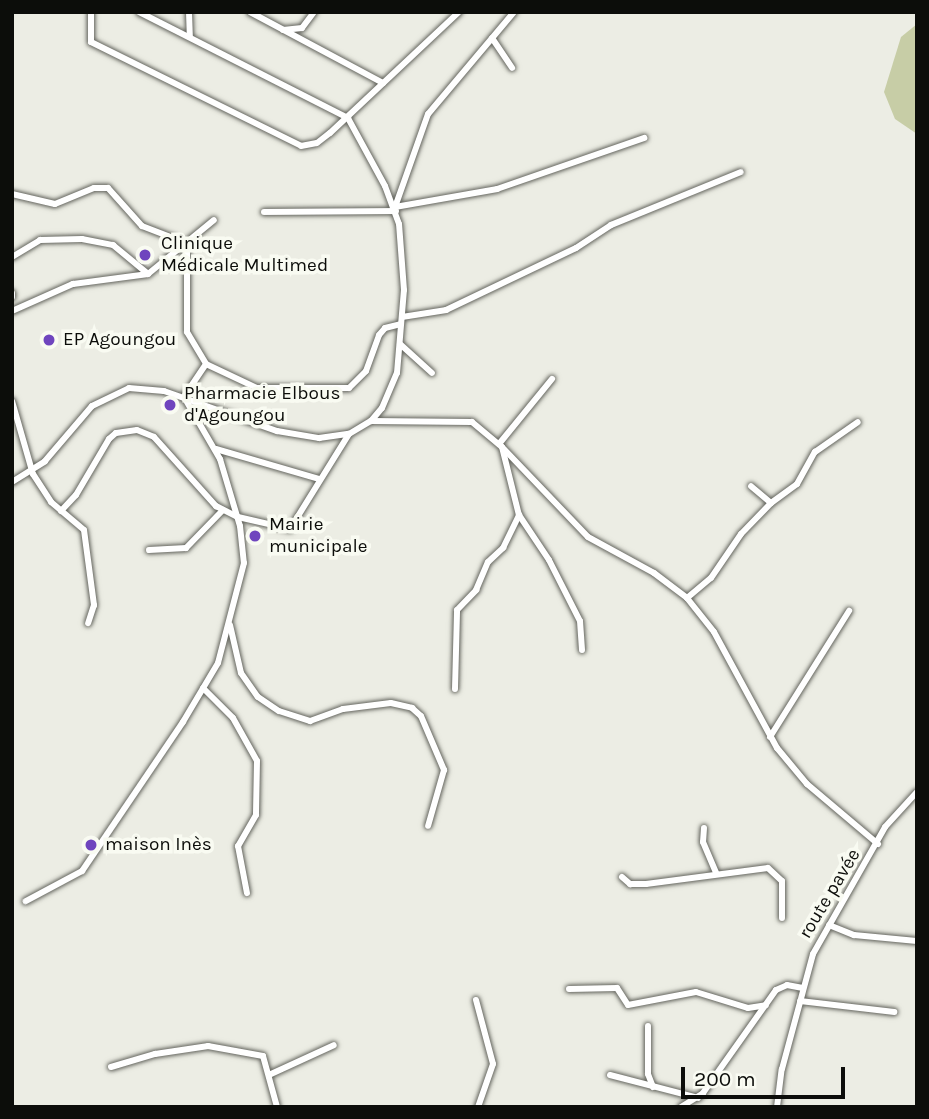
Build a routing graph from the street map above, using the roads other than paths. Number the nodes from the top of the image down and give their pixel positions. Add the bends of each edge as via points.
1 (91, 12) edge
2 (139, 12) edge
3 (189, 12) edge
4 (250, 12) edge
5 (314, 12) edge
6 (460, 12) edge
7 (514, 12) edge
8 (283, 30) junction
9 (190, 37) junction
10 (492, 38) junction
11 (512, 68) dead end
12 (383, 83) junction
13 (348, 118) junction
14 (644, 138) dead end
15 (741, 172) dead end
16 (12, 194) edge
17 (396, 209) junction
18 (264, 212) dead end
19 (214, 220) dead end
20 (183, 247) junction
21 (12, 257) edge
22 (148, 274) junction
23 (12, 311) edge
24 (402, 321) junction
25 (400, 344) junction
26 (206, 364) junction
27 (432, 373) dead end
28 (552, 379) dead end
29 (184, 397) junction
30 (12, 401) edge
31 (370, 421) junction
32 (858, 422) dead end
33 (349, 433) junction
34 (500, 445) junction
35 (216, 449) junction
36 (31, 470) junction
37 (319, 479) junction
38 (12, 482) edge
39 (751, 486) dead end
40 (771, 503) junction
41 (223, 510) junction
42 (61, 511) junction
43 (519, 515) junction
44 (238, 517) junction
45 (149, 550) dead end
46 (687, 598) junction
47 (849, 611) dead end
48 (88, 623) dead end
49 (230, 625) junction
50 (582, 650) dead end
51 (202, 688) junction
52 (456, 689) dead end
53 (770, 737) junction
54 (917, 792) edge
55 (428, 826) dead end
56 (704, 828) dead end
57 (878, 844) junction
58 (716, 873) junction
59 (622, 877) dead end
60 (247, 893) dead end
61 (26, 901) dead end
62 (782, 918) dead end
63 (829, 925) junction
64 (917, 941) edge
65 (803, 988) junction
66 (569, 989) dead end
67 (476, 1000) dead end
68 (800, 1001) junction
69 (766, 1005) junction
70 (894, 1012) dead end
71 (648, 1026) dead end
72 (334, 1045) dead end
73 (110, 1067) dead end
74 (271, 1074) junction
75 (610, 1075) dead end
76 (653, 1087) junction
77 (698, 1098) junction
78 (277, 1107) edge
79 (478, 1107) edge
80 (681, 1107) edge
81 (777, 1107) edge

1 - 13 street via 92,42 287,143 317,143
2 - 9 street
3 - 9 street
4 - 8 street
5 - 8 street via 302,28
6 - 12 street
7 - 10 street
8 - 12 street
9 - 13 street
10 - 11 street
10 - 17 street via 428,114
12 - 13 street
13 - 17 street
14 - 17 street via 497,189
15 - 24 street via 611,225 576,248 446,310
16 - 20 street via 55,204 94,188 108,188 142,226
17 - 18 street
17 - 24 street via 404,267
19 - 20 street
20 - 22 street
20 - 26 street via 189,267 187,332
21 - 22 street via 40,240 82,239 113,245
22 - 23 street via 73,284
24 - 25 street
24 - 26 street via 379,335 366,371 349,387 257,388
25 - 27 street
25 - 31 street via 393,384
26 - 29 street
28 - 34 street
29 - 33 street via 289,434 319,438
29 - 35 street
29 - 36 street via 144,387 111,394 92,406 55,450
30 - 36 street
31 - 33 street
31 - 34 street via 472,422
32 - 40 street via 820,447 797,484
33 - 37 street
34 - 43 street
34 - 46 street via 588,537 654,573
35 - 37 street
35 - 44 street
36 - 38 street
36 - 42 street
37 - 44 street via 290,529
39 - 40 street
40 - 46 street via 741,534 711,578
41 - 42 street via 154,437 128,429 108,439 76,495
41 - 44 street
41 - 45 street via 186,548
42 - 48 street via 84,530 89,546 94,612
43 - 50 street via 572,601 583,630
43 - 52 street via 503,548 488,562 476,590 457,610
44 - 49 street via 243,563
46 - 53 street via 715,632
47 - 53 street
49 - 51 street via 218,663
49 - 55 street via 241,673 258,697 279,711 310,720 343,709 391,703 412,708 421,716 444,770
51 - 60 street via 233,718 257,761 256,815 239,846
51 - 61 street via 82,871
53 - 57 street via 807,784
54 - 57 street, route pavée via 894,814
56 - 58 street via 704,842
57 - 63 street, route pavée
58 - 59 street via 646,884 630,884
58 - 62 street via 762,868 774,872 784,890
63 - 64 street via 854,935
63 - 65 street, route pavée via 813,954
65 - 68 street, route pavée
65 - 69 street via 780,986
66 - 69 street via 617,988 628,1005 696,992 748,1009
67 - 79 street via 493,1065
68 - 70 street
68 - 81 street, route pavée
69 - 77 street
71 - 76 street via 648,1074
72 - 74 street
73 - 74 street via 208,1046 263,1056
74 - 78 street
75 - 76 street
76 - 77 street
77 - 80 street

